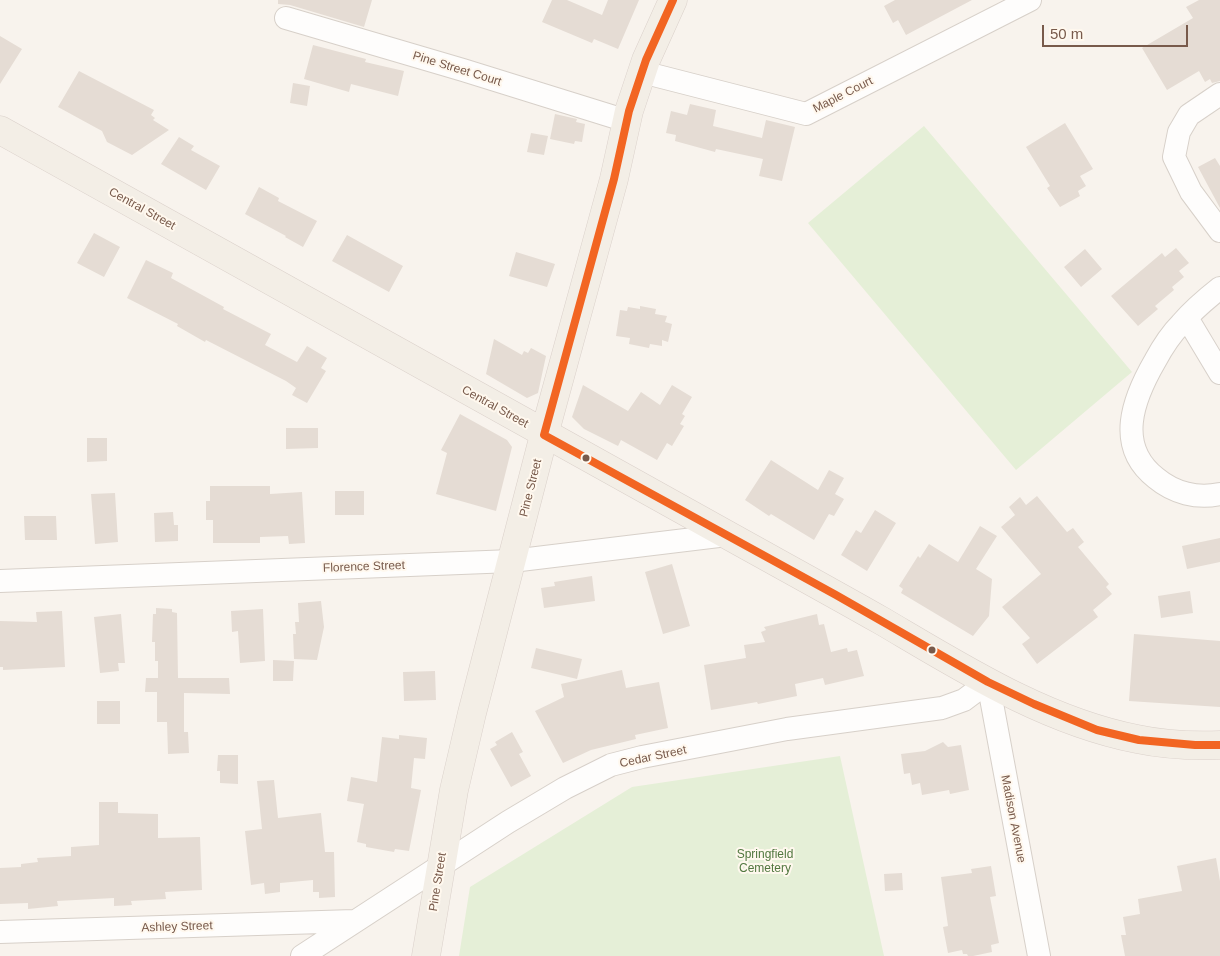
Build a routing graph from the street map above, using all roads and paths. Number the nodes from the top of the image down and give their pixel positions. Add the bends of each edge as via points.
1 (673, 0) edge
2 (1030, 0) edge
3 (286, 18) dead end
4 (642, 72) junction
5 (1220, 94) edge
6 (627, 121) junction
7 (0, 130) edge
8 (1220, 231) edge
9 (1220, 288) edge
10 (1187, 318) junction
11 (1220, 373) edge
12 (544, 434) junction
13 (1220, 494) edge
14 (727, 535) junction
15 (512, 561) junction
16 (0, 582) edge
17 (988, 682) junction
18 (1220, 745) edge
19 (441, 865) junction
20 (354, 921) junction
21 (0, 932) edge
22 (302, 956) edge
23 (426, 956) edge
24 (1039, 956) edge

1 - 4 main road, Pine Street
2 - 4 street, Maple Court via 806,114
3 - 6 street, Pine Street Court
4 - 6 main road, Pine Street
5 - 8 street via 1189,115 1178,132 1174,156 1191,192
6 - 12 main road, Pine Street
7 - 12 main road, Central Street
9 - 10 street
10 - 11 street
10 - 13 street via 1161,350 1140,389 1131,436 1139,458 1152,476 1170,488 1190,495
12 - 14 main road, Central Street
12 - 15 main road, Pine Street
14 - 15 street, Florence Street
14 - 17 main road, Central Street
15 - 16 street, Florence Street
15 - 19 main road, Pine Street via 454,790
17 - 18 main road, Central Street via 1097,730 1161,743
17 - 19 street, Cedar Street via 964,700 942,708 787,729 611,766 550,797
17 - 24 street, Madison Avenue
19 - 20 street, Cedar Street
19 - 23 main road, Pine Street
20 - 21 street, Ashley Street
20 - 22 street, Cedar Street

